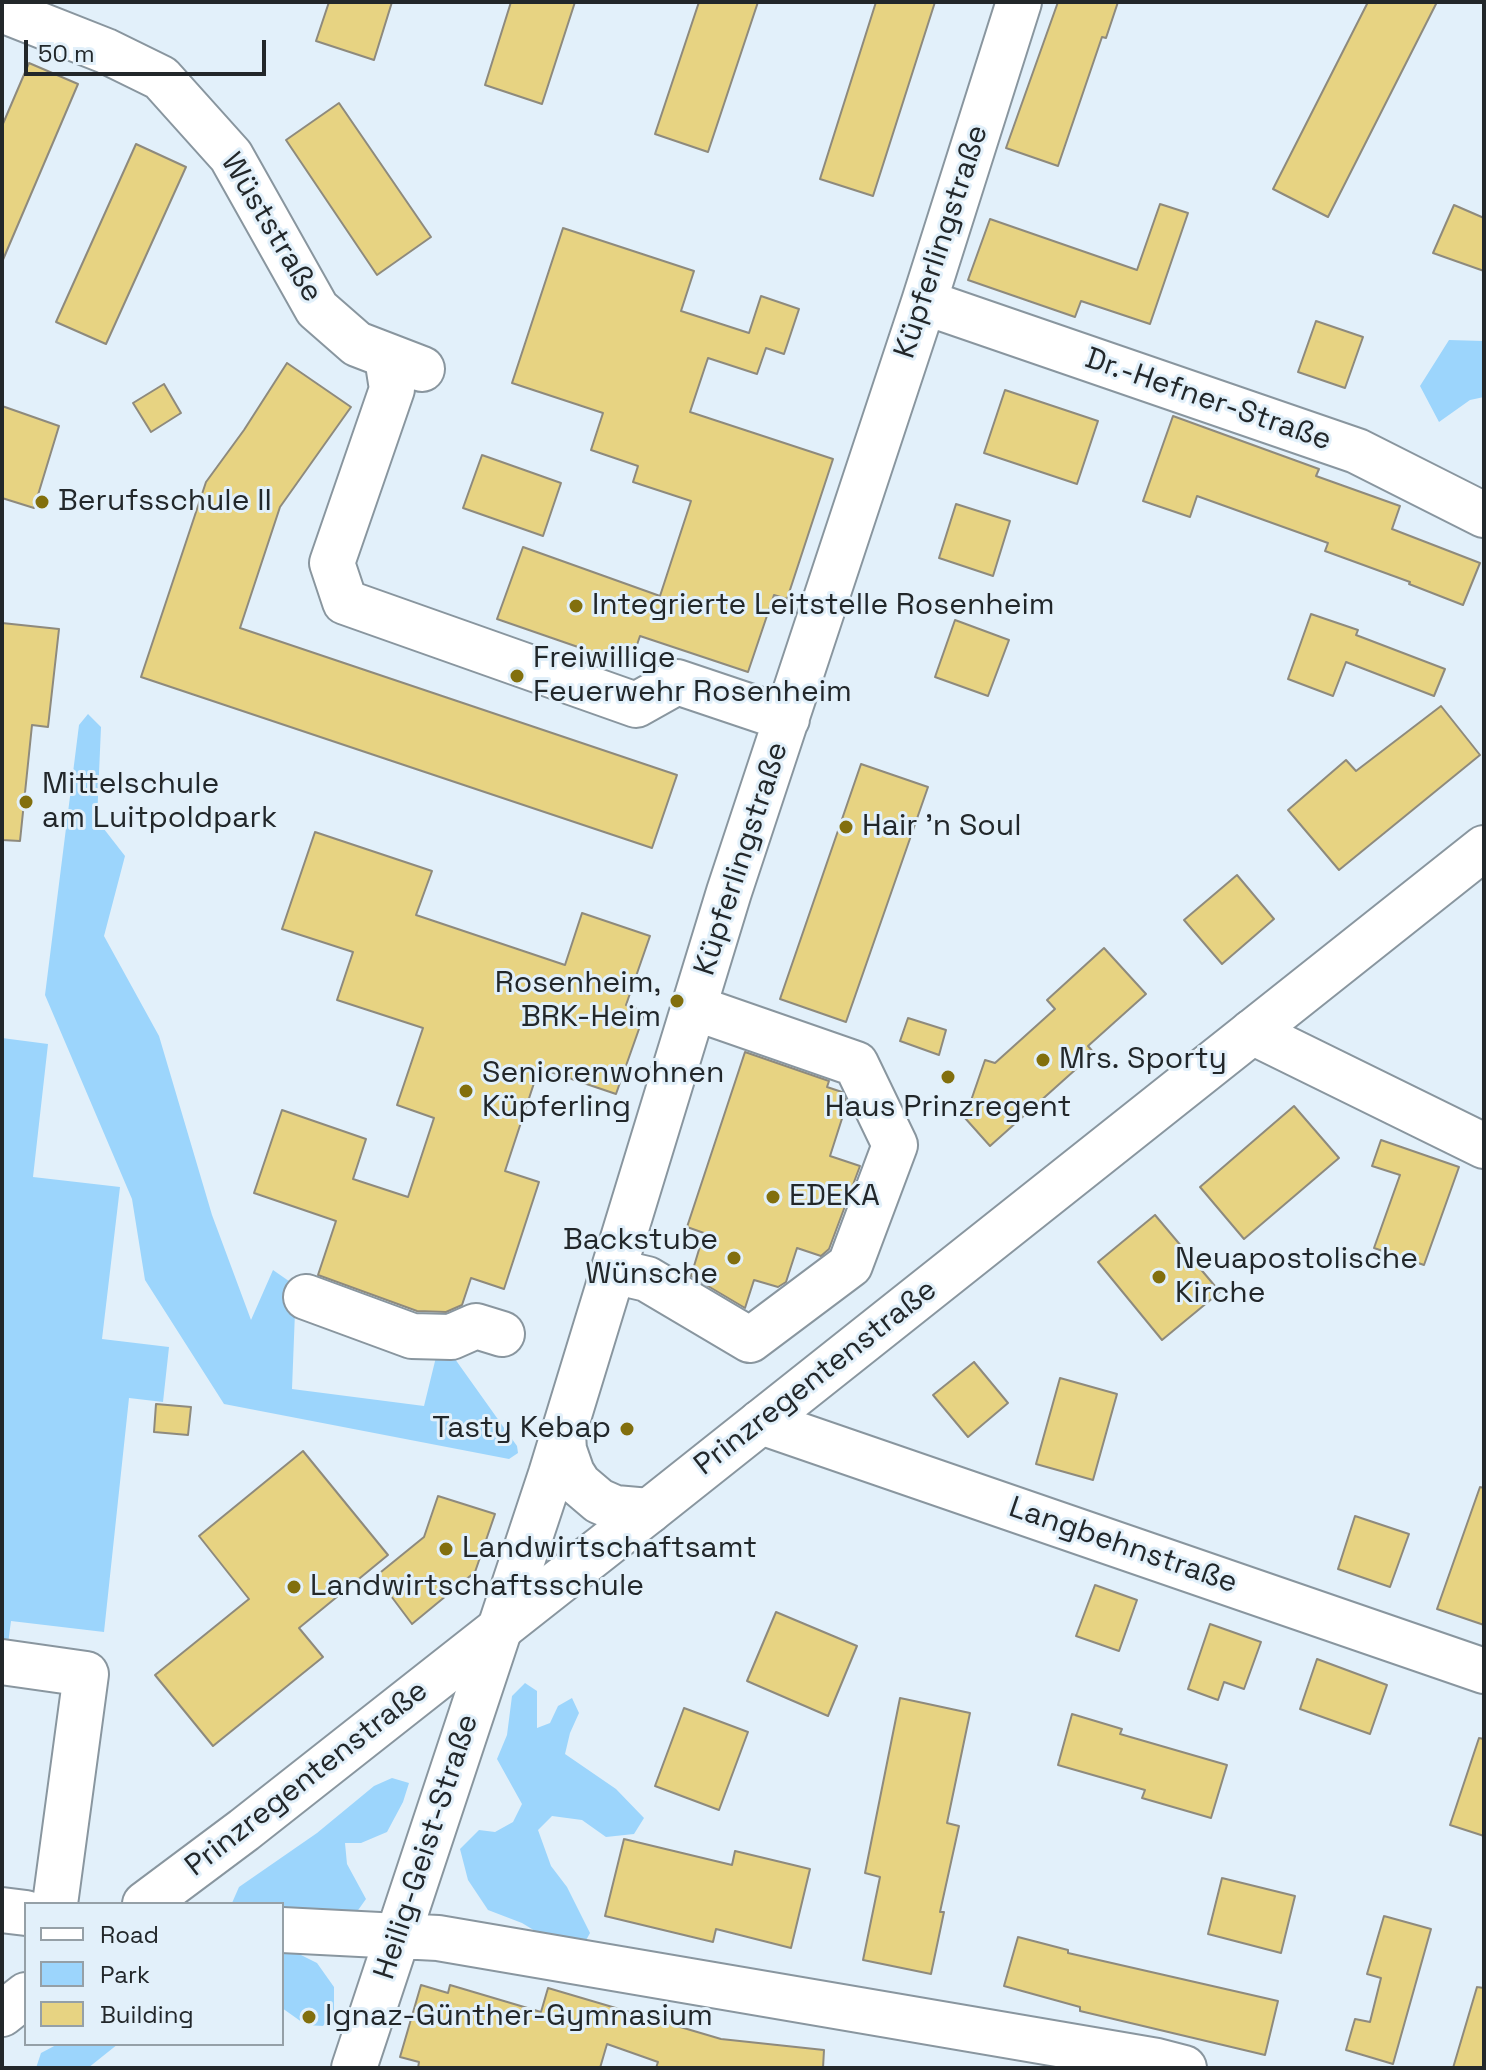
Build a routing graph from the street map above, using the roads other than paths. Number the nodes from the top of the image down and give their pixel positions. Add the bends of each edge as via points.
1 (1019, 2) edge
2 (2, 10) edge
3 (924, 302) junction
4 (1484, 515) edge
5 (787, 719) junction
6 (1484, 848) edge
7 (695, 1008) junction
8 (1252, 1032) junction
9 (1484, 1146) edge
10 (613, 1271) junction
11 (306, 1297) dead end
12 (502, 1334) dead end
13 (761, 1422) junction
14 (563, 1434) junction
15 (649, 1511) junction
16 (502, 1626) junction
17 (2, 1662) edge
18 (1484, 1671) edge
19 (55, 1902) edge
20 (148, 1902) edge
21 (2, 1910) edge
22 (24, 1913) edge
23 (284, 1930) edge
24 (398, 1935) junction
25 (24, 1997) edge
26 (2, 2014) edge
27 (986, 2050) edge
28 (354, 2068) edge
29 (1184, 2068) edge

1 - 3 street, Küpferlingstraße
2 - 5 street, Wüststraße via 161,78 231,156 317,309 357,344 405,363 332,563 345,602 636,705 677,682
3 - 4 street, Dr.-Hefner-Straße via 1357,451
3 - 5 street, Küpferlingstraße
5 - 7 street, Küpferlingstraße
6 - 8 street, Prinzregentenstraße
7 - 10 street, Küpferlingstraße
7 - 10 street via 856,1064 895,1145 850,1265 750,1340 647,1279
8 - 9 street
8 - 13 street, Prinzregentenstraße
10 - 14 street, Küpferlingstraße
11 - 12 street via 412,1336 451,1337 476,1326
13 - 15 street, Prinzregentenstraße
13 - 18 street, Langbehnstraße
14 - 15 street via 579,1484 615,1508
14 - 16 street, Küpferlingstraße
15 - 16 street, Prinzregentenstraße
16 - 20 street, Prinzregentenstraße
16 - 24 street, Heilig-Geist-Straße
17 - 19 street via 86,1674
21 - 22 street
23 - 24 street
24 - 27 street via 438,1938
24 - 28 street, Heilig-Geist-Straße
25 - 26 street
27 - 29 street via 1157,2061

